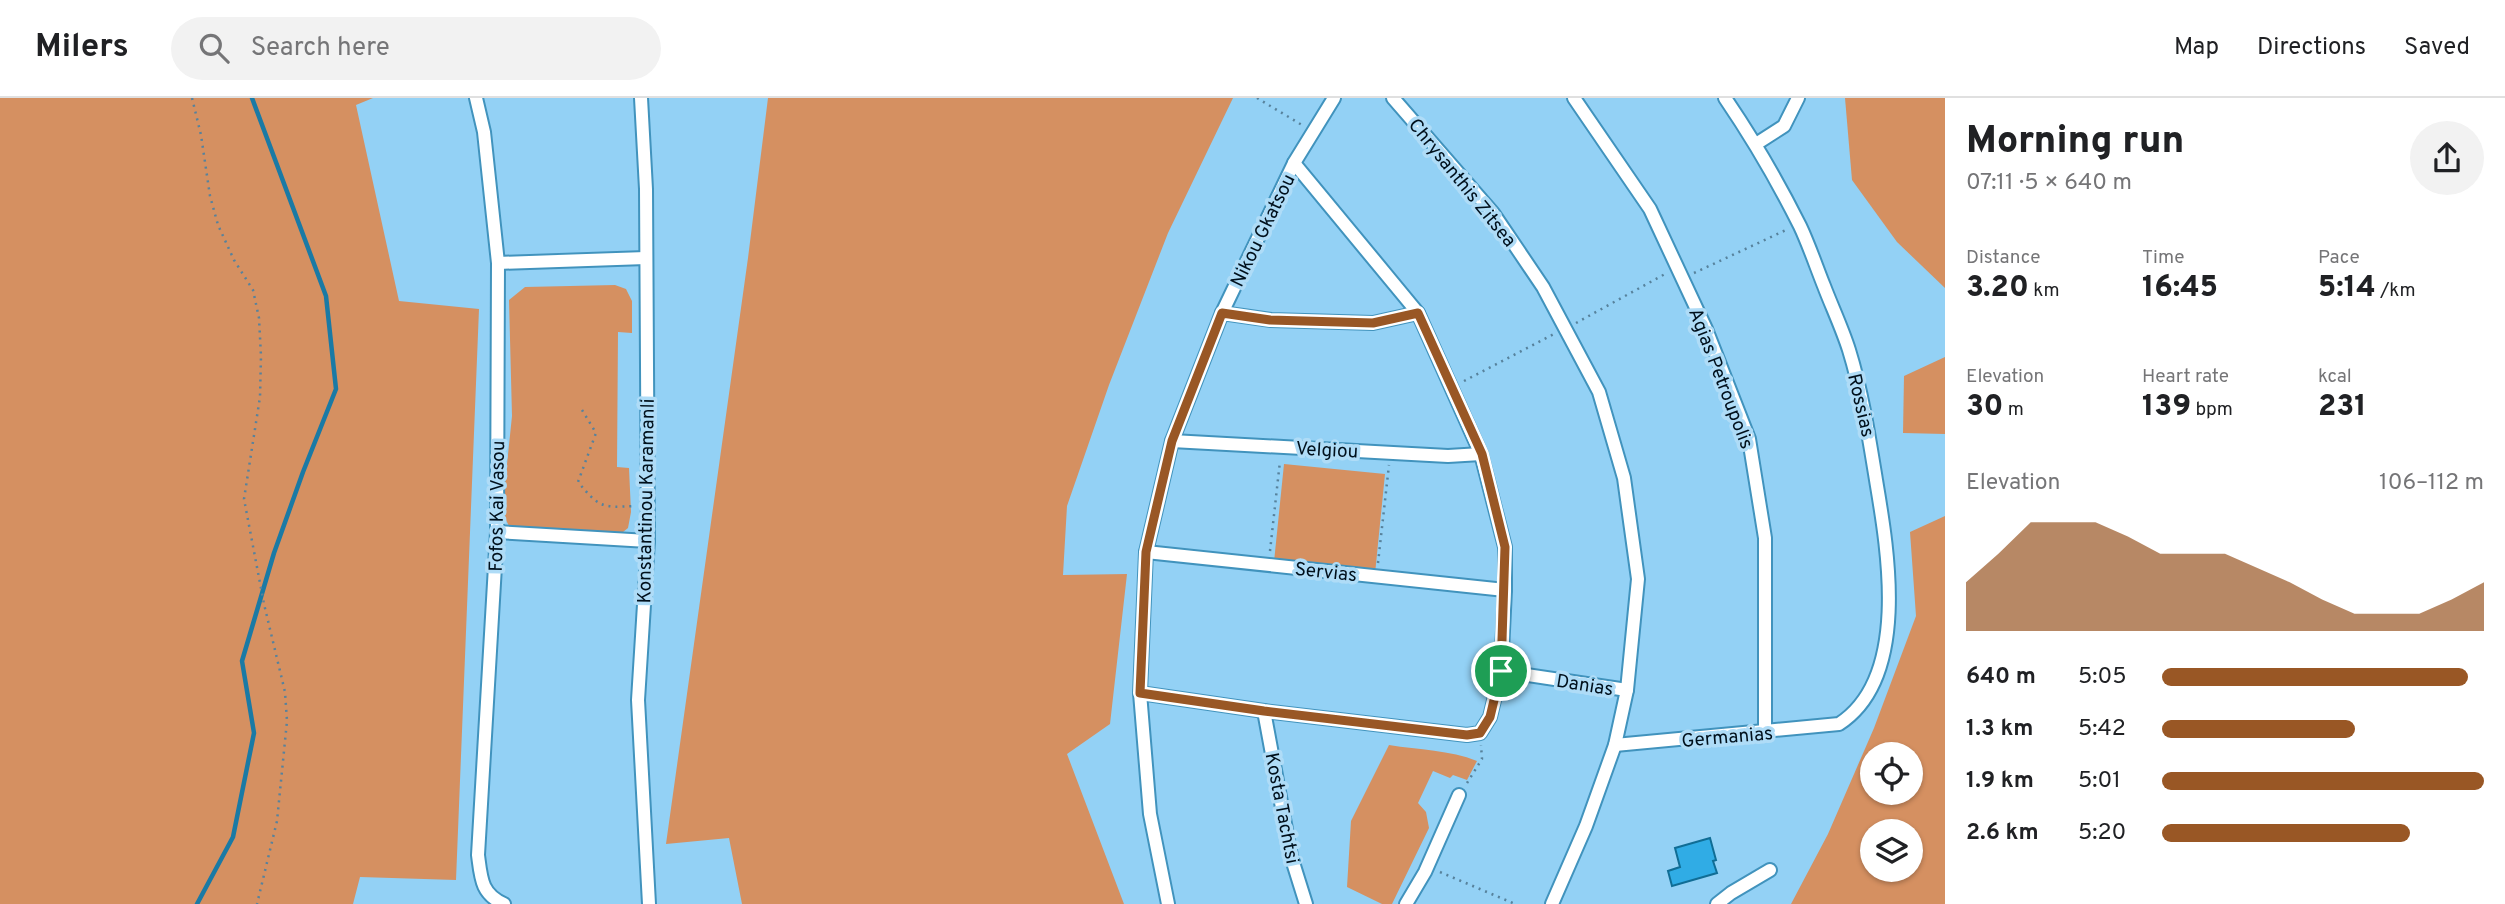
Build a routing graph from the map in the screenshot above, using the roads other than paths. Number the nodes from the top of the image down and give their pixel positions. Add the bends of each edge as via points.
1 (476, 98) edge
2 (641, 98) edge
3 (1334, 98) edge
4 (1393, 98) edge
5 (1574, 98) edge
6 (1725, 98) edge
7 (1798, 98) edge
8 (1756, 144) junction
9 (1294, 163) junction
10 (646, 258) junction
11 (498, 263) junction
12 (1222, 313) junction
13 (1418, 313) junction
14 (1172, 441) junction
15 (1482, 454) junction
16 (497, 532) junction
17 (648, 541) junction
18 (1146, 552) junction
19 (1505, 590) junction
20 (1501, 671) junction
21 (1627, 690) junction
22 (1140, 693) junction
23 (1264, 711) junction
24 (1839, 724) joint
25 (1765, 733) junction
26 (1615, 745) junction
27 (1459, 795) road end
28 (1770, 870) dead end
29 (505, 904) edge
30 (649, 904) edge
31 (1168, 904) edge
32 (1306, 904) edge
33 (1406, 904) edge
34 (1552, 904) edge
35 (1717, 904) edge

1 - 11 street, Fofos Kai Vasou
2 - 10 street, Konstantinou Karamanli
3 - 9 street, Nikou Gkatsou
4 - 21 street, Chrysanthis Zitsea via 1493,213 1544,287 1599,392 1624,478 1637,579
5 - 25 street, Agias Petroupolis via 1650,209 1706,328 1749,439 1765,538
6 - 8 street, Rossias
7 - 8 street via 1784,126
8 - 24 street, Rossias via 1799,224 1849,350 1868,428 1886,544 1890,600 1884,651 1872,686 1855,714
9 - 12 street, Nikou Gkatsou
9 - 13 street
10 - 11 street
10 - 17 street, Konstantinou Karamanli
11 - 16 street, Fofos Kai Vasou
12 - 13 street via 1270,320 1373,323
12 - 14 street, Nikou Gkatsou
13 - 15 street
14 - 15 street, Velgiou
14 - 18 street, Nikou Gkatsou
15 - 19 street via 1505,547
16 - 17 street
16 - 29 street, Fofos Kai Vasou via 478,855 482,882 492,899
17 - 30 street, Konstantinou Karamanli via 638,700
18 - 19 street, Servias
18 - 22 street, Nikou Gkatsou
19 - 20 street
20 - 21 street, Danias
20 - 23 street via 1490,717 1480,733
21 - 26 street, Chrysanthis Zitsea
22 - 23 street
22 - 31 street, Nikou Gkatsou via 1150,814
23 - 32 street, Kosta Tachtsi via 1291,856
24 - 25 street, Germanias
25 - 26 street, Germanias
26 - 34 street, Chrysanthis Zitsea
27 - 33 street via 1428,867
28 - 35 street

